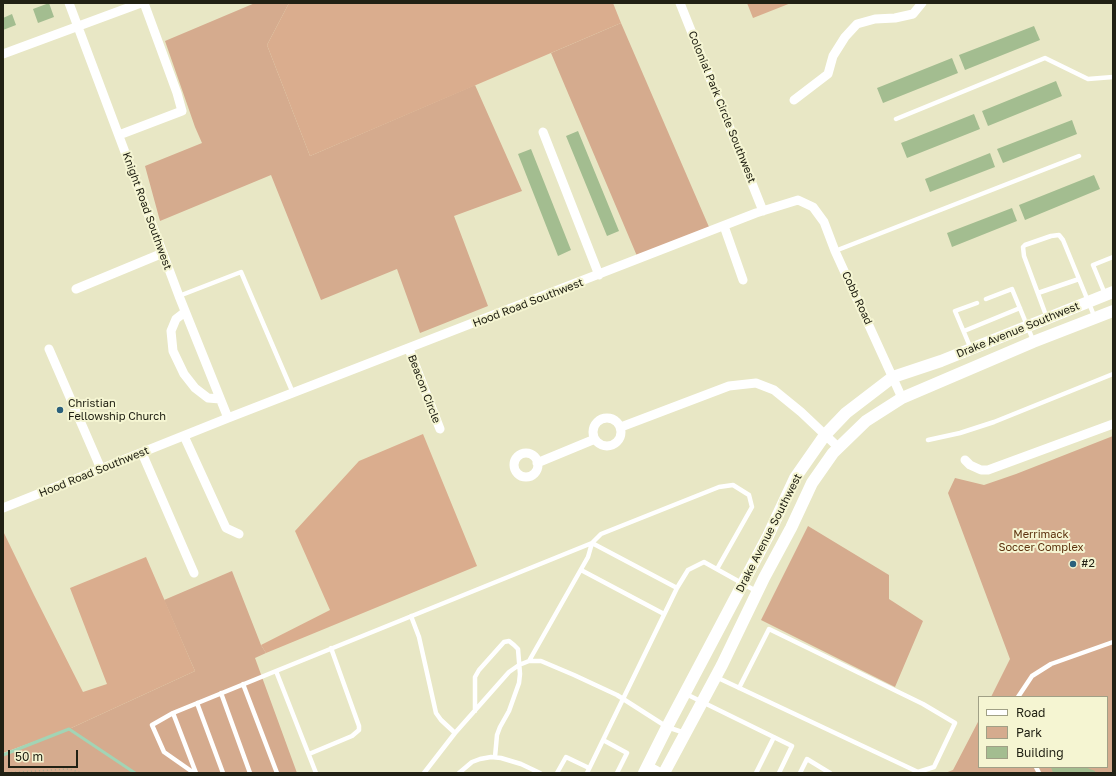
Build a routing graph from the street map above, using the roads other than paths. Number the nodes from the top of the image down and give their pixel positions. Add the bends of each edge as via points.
1 (69, 3) edge
2 (143, 3) edge
3 (680, 3) edge
4 (922, 3) edge
5 (78, 26) junction
6 (3, 54) edge
7 (1113, 76) edge
8 (794, 100) dead end
9 (896, 118) dead end
10 (543, 132) dead end
11 (119, 135) junction
12 (1079, 156) dead end
13 (763, 211) junction
14 (822, 219) joint
15 (724, 226) junction
16 (835, 251) junction
17 (163, 254) junction
18 (1113, 257) edge
19 (599, 275) junction
20 (1079, 279) junction
21 (743, 280) dead end
22 (76, 289) dead end
23 (1038, 294) junction
24 (1109, 294) edge
25 (179, 296) junction
26 (986, 299) dead end
27 (1088, 302) junction
28 (977, 303) dead end
29 (1020, 308) junction
30 (1113, 311) edge
31 (185, 312) junction
32 (1047, 318) junction
33 (1095, 318) junction
34 (1027, 326) junction
35 (964, 331) junction
36 (1033, 342) junction
37 (409, 348) junction
38 (48, 349) dead end
39 (971, 349) junction
40 (1113, 374) edge
41 (893, 377) junction
42 (293, 393) junction
43 (902, 398) junction
44 (220, 399) junction
45 (228, 418) junction
46 (1113, 424) edge
47 (621, 427) junction
48 (440, 429) dead end
49 (825, 435) junction
50 (184, 436) junction
51 (595, 439) junction
52 (928, 440) dead end
53 (838, 448) junction
54 (142, 453) junction
55 (965, 460) dead end
56 (537, 463) dead end
57 (101, 469) junction
58 (3, 508) edge
59 (239, 534) dead end
60 (592, 543) junction
61 (717, 569) junction
62 (581, 570) junction
63 (194, 573) dead end
64 (743, 583) junction
65 (677, 588) junction
66 (758, 591) junction
67 (664, 614) junction
68 (411, 616) junction
69 (1113, 642) edge
70 (331, 648) junction
71 (530, 661) junction
72 (519, 665) junction
73 (276, 671) junction
74 (716, 677) junction
75 (243, 684) junction
76 (739, 688) junction
77 (221, 693) junction
78 (684, 693) junction
79 (1019, 696) edge
80 (624, 699) junction
81 (197, 703) junction
82 (702, 703) junction
83 (475, 711) junction
84 (172, 712) junction
85 (666, 727) junction
86 (455, 733) junction
87 (686, 734) junction
88 (774, 737) junction
89 (603, 740) junction
90 (309, 754) junction
91 (495, 757) junction
92 (646, 770) edge
93 (588, 771) edge
94 (195, 773) edge
95 (223, 773) edge
96 (250, 773) edge
97 (277, 773) edge
98 (316, 773) edge
99 (424, 773) edge
100 (459, 773) edge
101 (540, 773) edge
102 (557, 773) edge
103 (617, 773) edge
104 (663, 773) edge
105 (756, 773) edge
106 (779, 773) edge
107 (800, 773) edge
108 (830, 773) edge

1 - 5 street, Knight Road Southwest
2 - 5 street
2 - 11 street via 182,111
3 - 13 street, Colonial Park Circle Southwest
4 - 8 street via 913,14 895,18 875,18 857,24 845,36 833,56 828,74
5 - 6 street
5 - 11 street, Knight Road Southwest
7 - 9 lane via 1088,80 1045,58
10 - 19 street
11 - 17 street, Knight Road Southwest
12 - 16 lane
13 - 14 street, Hood Road Southwest via 798,200 813,207
13 - 15 street, Hood Road Southwest
14 - 16 street, Cobb Road
15 - 19 street, Hood Road Southwest
15 - 21 street
16 - 41 street, Cobb Road
17 - 22 street
17 - 25 street, Knight Road Southwest
18 - 24 lane via 1093,265
19 - 37 street, Hood Road Southwest
20 - 23 lane
20 - 23 lane via 1059,235 1025,245 1024,256
20 - 27 lane
23 - 32 lane
24 - 27 street, Drake Avenue Southwest
25 - 31 street, Knight Road Southwest
25 - 42 lane via 241,272
26 - 29 lane via 1012,289
27 - 32 street, Drake Avenue Southwest
27 - 33 lane
28 - 35 lane via 955,311
29 - 34 lane
29 - 35 lane
30 - 33 street, Drake Avenue Southwest
31 - 44 street, Knight Road Southwest
31 - 44 street via 176,319 171,331 173,351 194,388 208,398
32 - 34 street, Drake Avenue Southwest
33 - 36 street, Drake Avenue Southwest
34 - 36 lane
34 - 39 street, Drake Avenue Southwest
35 - 39 lane
36 - 43 street, Drake Avenue Southwest
37 - 42 street, Hood Road Southwest
37 - 48 street, Beacon Circle
38 - 57 street
39 - 41 street, Drake Avenue Southwest
40 - 52 lane via 994,422
41 - 43 street, Cobb Road
41 - 49 street, Drake Avenue Southwest via 846,413
42 - 45 street, Hood Road Southwest
43 - 53 street, Drake Avenue Southwest via 866,421
44 - 45 street, Knight Road Southwest
45 - 50 street, Hood Road Southwest
46 - 55 street via 988,470 981,470
47 - 49 street via 729,386 756,383 774,390
47 - 51 street via 619,441 611,446 602,446
47 - 51 street via 615,420 602,419 593,430
49 - 53 street
49 - 64 street, Drake Avenue Southwest via 795,478
50 - 54 street, Hood Road Southwest
50 - 59 street via 226,528
51 - 56 street
53 - 66 street, Drake Avenue Southwest via 812,483
54 - 57 street, Hood Road Southwest
54 - 63 street
57 - 58 street, Hood Road Southwest
60 - 61 lane via 601,534 719,487 733,485 749,495 752,507
60 - 62 lane
60 - 65 lane
60 - 68 lane
61 - 64 lane
61 - 65 lane via 704,562 688,570
62 - 67 lane
62 - 71 lane
64 - 66 lane
64 - 78 street, Drake Avenue Southwest
65 - 67 lane
66 - 74 street, Drake Avenue Southwest
67 - 80 lane
68 - 70 lane
68 - 86 lane via 436,713
69 - 79 lane via 1051,664 1032,676
70 - 73 lane
70 - 90 lane via 359,730 352,736
71 - 72 lane
71 - 80 lane via 541,661
72 - 83 lane via 509,672
72 - 83 lane via 518,650 514,644 504,642 478,670 475,678
72 - 91 lane via 519,683 497,736
73 - 75 lane
73 - 90 lane
74 - 76 lane
74 - 82 street, Drake Avenue Southwest
75 - 77 lane
75 - 97 lane
76 - 76 lane via 918,772 934,767 955,723 923,704 768,629
77 - 81 lane
77 - 96 lane
78 - 82 lane
78 - 85 street, Drake Avenue Southwest
80 - 85 lane
80 - 89 lane
81 - 84 lane
81 - 95 lane
82 - 87 street, Drake Avenue Southwest
82 - 88 lane
83 - 86 lane
84 - 94 lane
84 - 94 lane via 152,725 164,752
85 - 87 lane
85 - 92 street, Drake Avenue Southwest
86 - 99 lane
87 - 104 street, Drake Avenue Southwest
88 - 105 lane
88 - 106 lane via 792,746
89 - 93 lane
89 - 103 lane via 627,753
90 - 98 lane
91 - 100 lane via 480,758
91 - 101 lane via 521,764
92 - 104 street
93 - 102 lane via 566,756
107 - 108 lane via 807,759

